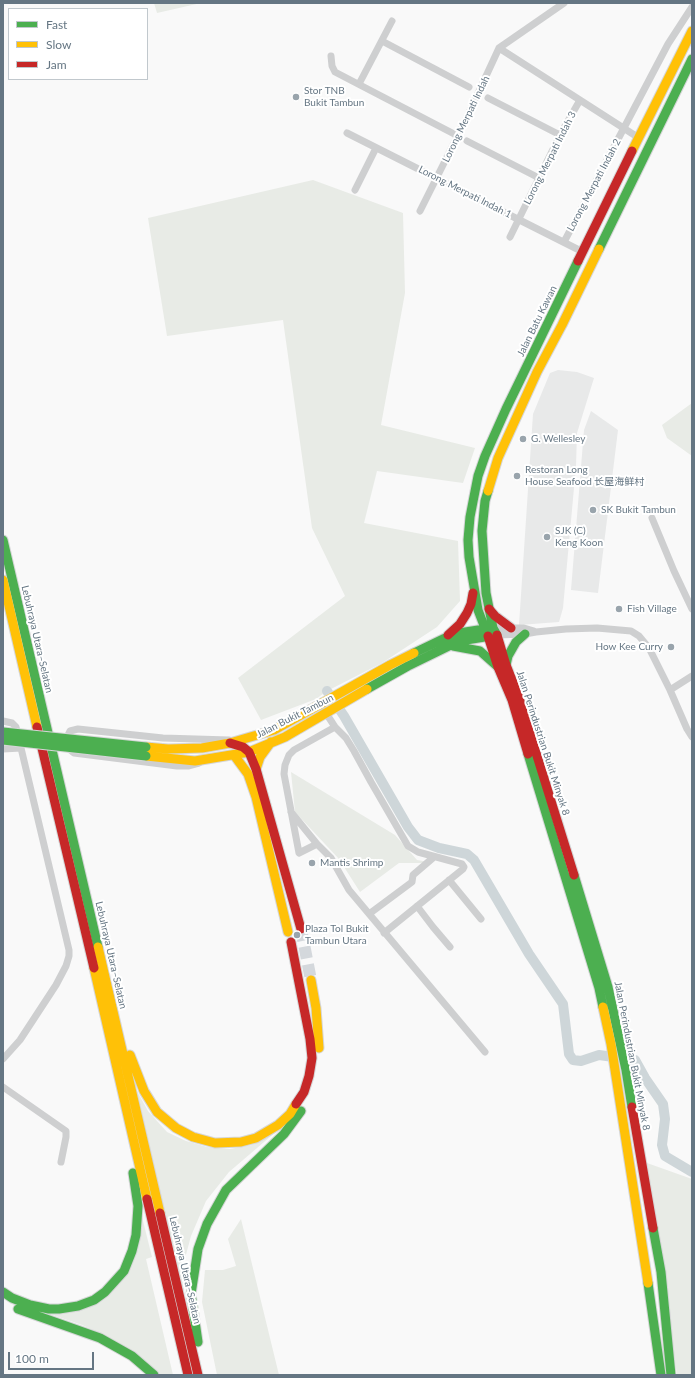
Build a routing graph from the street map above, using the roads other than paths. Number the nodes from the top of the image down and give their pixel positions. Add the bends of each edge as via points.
1 (564, 3) edge
2 (692, 7) edge
3 (392, 21) dead end
4 (692, 31) edge
5 (382, 41) junction
6 (499, 48) junction
7 (331, 56) dead end
8 (692, 59) edge
9 (359, 84) junction
10 (469, 87) dead end
11 (488, 98) dead end
12 (580, 100) junction
13 (624, 128) junction
14 (346, 133) dead end
15 (560, 135) junction
16 (458, 136) junction
17 (639, 138) junction
18 (467, 141) dead end
19 (376, 148) junction
20 (437, 178) junction
21 (539, 178) junction
22 (354, 190) dead end
23 (420, 210) dead end
24 (519, 219) junction
25 (510, 237) dead end
26 (564, 242) junction
27 (583, 252) junction
28 (652, 518) dead end
29 (3, 540) edge
30 (3, 580) edge
31 (474, 590) junction
32 (489, 609) junction
33 (692, 609) edge
34 (511, 628) junction
35 (490, 632) junction
36 (536, 632) junction
37 (525, 634) junction
38 (443, 639) junction
39 (452, 645) junction
40 (502, 666) junction
41 (692, 676) edge
42 (670, 690) junction
43 (323, 704) junction
44 (328, 712) junction
45 (3, 721) edge
46 (335, 727) junction
47 (3, 732) edge
48 (692, 737) edge
49 (3, 740) edge
50 (240, 740) junction
51 (271, 742) junction
52 (230, 743) junction
53 (21, 748) junction
54 (3, 749) edge
55 (146, 752) junction
56 (249, 752) junction
57 (234, 755) junction
58 (213, 759) junction
59 (256, 768) junction
60 (291, 812) junction
61 (317, 844) junction
62 (434, 857) junction
63 (449, 880) junction
64 (417, 906) junction
65 (369, 914) junction
66 (481, 919) dead end
67 (301, 929) tunnel mouth
68 (288, 932) dead end
69 (384, 933) junction
70 (291, 942) dead end
71 (450, 947) dead end
72 (311, 980) tunnel mouth
73 (109, 994) junction
74 (485, 1052) dead end
75 (3, 1059) edge
76 (3, 1087) edge
77 (124, 1095) junction
78 (61, 1162) dead end
79 (661, 1272) junction
80 (647, 1276) junction
81 (3, 1292) edge
82 (3, 1301) edge
83 (154, 1375) edge
84 (188, 1375) edge
85 (198, 1375) edge
86 (205, 1375) edge
87 (661, 1375) edge
88 (672, 1375) edge

1 - 6 street
2 - 13 street, Lorong Merpati Indah 2 via 668,44
3 - 5 street
4 - 17 main road, Jalan Batu Kawan
5 - 9 street
5 - 10 street
6 - 12 street
6 - 16 street, Lorong Merpati Indah
7 - 9 street via 335,72
8 - 32 main road via 562,325 536,372 498,458 485,501 482,526 484,578
9 - 16 street
11 - 15 street
12 - 13 street
12 - 15 street, Lorong Merpati Indah 3
13 - 17 street
13 - 26 street, Lorong Merpati Indah 2
14 - 19 street, Lorong Merpati Indah 1
15 - 21 street, Lorong Merpati Indah 3
16 - 20 street, Lorong Merpati Indah
17 - 27 main road, Jalan Batu Kawan
18 - 21 street
19 - 20 street, Lorong Merpati Indah 1
19 - 22 street
20 - 23 street, Lorong Merpati Indah
20 - 24 street, Lorong Merpati Indah 1
21 - 24 street, Lorong Merpati Indah 3
24 - 25 street, Lorong Merpati Indah 3
24 - 26 street, Lorong Merpati Indah 1
26 - 27 street, Lorong Merpati Indah 1
27 - 31 main road, Jalan Batu Kawan via 506,409 478,476 468,540
28 - 33 street
29 - 73 main road, Lebuhraya Utara–Selatan
30 - 77 main road, Lebuhraya Utara–Selatan
31 - 35 main road, Jalan Batu Kawan via 478,610
31 - 38 main road via 467,613 460,624
32 - 34 main road
32 - 35 main road
34 - 35 street, Jalan Bukit Tambun
34 - 36 street, Jalan Bukit Tambun via 524,628
35 - 37 street, Jalan Bukit Tambun
35 - 38 main road, Jalan Bukit Tambun via 459,633
35 - 39 main road, Jalan Bukit Tambun
35 - 40 main road, Jalan Perindustrian Bukit Minyak 8
36 - 37 street, Jalan Bukit Tambun
36 - 42 street, Jalan Bukit Tambun via 597,628 631,631 645,642
37 - 40 main road via 516,642
38 - 43 main road, Jalan Bukit Tambun via 407,656
39 - 40 main road via 480,651
39 - 44 main road, Jalan Bukit Tambun via 408,666
40 - 79 main road, Jalan Perindustrian Bukit Minyak 8 via 519,698 610,994 626,1070
40 - 80 main road, Jalan Perindustrian Bukit Minyak 8 via 599,988 611,1044
41 - 42 street
42 - 48 street, Jalan Bukit Tambun
43 - 44 street
43 - 50 main road, Jalan Bukit Tambun via 274,730
44 - 46 street
44 - 51 main road, Jalan Bukit Tambun
45 - 53 street via 16,727
46 - 60 street via 289,755 284,774
46 - 62 street via 354,751 408,846
47 - 55 main road, Jalan Bukit Tambun, bridge
49 - 55 main road, Jalan Bukit Tambun, bridge
50 - 52 main road, Jalan Bukit Tambun
50 - 58 street via 163,738 78,729 70,731 65,746 74,753 184,766
51 - 56 main road, Jalan Bukit Tambun
51 - 59 main road via 260,757
52 - 55 main road, Jalan Bukit Tambun via 189,750
52 - 56 main road
53 - 54 street
53 - 75 street via 69,956 56,985 20,1040
55 - 58 main road, Jalan Bukit Tambun via 189,762
56 - 57 main road, Jalan Bukit Tambun
56 - 59 main road
57 - 58 main road, Jalan Bukit Tambun
57 - 68 main road via 248,774 256,797
59 - 67 main road
60 - 61 street
60 - 61 street via 299,853
61 - 65 street via 332,858 349,890
62 - 63 street via 462,864 464,867
62 - 65 street via 413,875 412,882
63 - 64 street
63 - 66 street
64 - 69 street
64 - 71 street
65 - 69 street
69 - 74 street
70 - 73 main road via 310,1039 312,1058 309,1076 304,1092 290,1114 270,1131 249,1140 223,1143 201,1140 176,1128 158,1112 136,1074
72 - 86 main road via 319,1053 312,1093 299,1116 284,1134 226,1190 207,1224 198,1249 191,1294
73 - 85 main road, Lebuhraya Utara–Selatan
76 - 78 street via 66,1131
77 - 81 main road via 126,1134 138,1206 136,1235 124,1271 105,1292 94,1300 78,1306 40,1308 21,1302
77 - 84 main road, Lebuhraya Utara–Selatan
79 - 80 main road
79 - 88 main road, Jalan Perindustrian Bukit Minyak 8
80 - 87 main road, Jalan Perindustrian Bukit Minyak 8
82 - 83 main road via 22,1311 100,1338 132,1356

